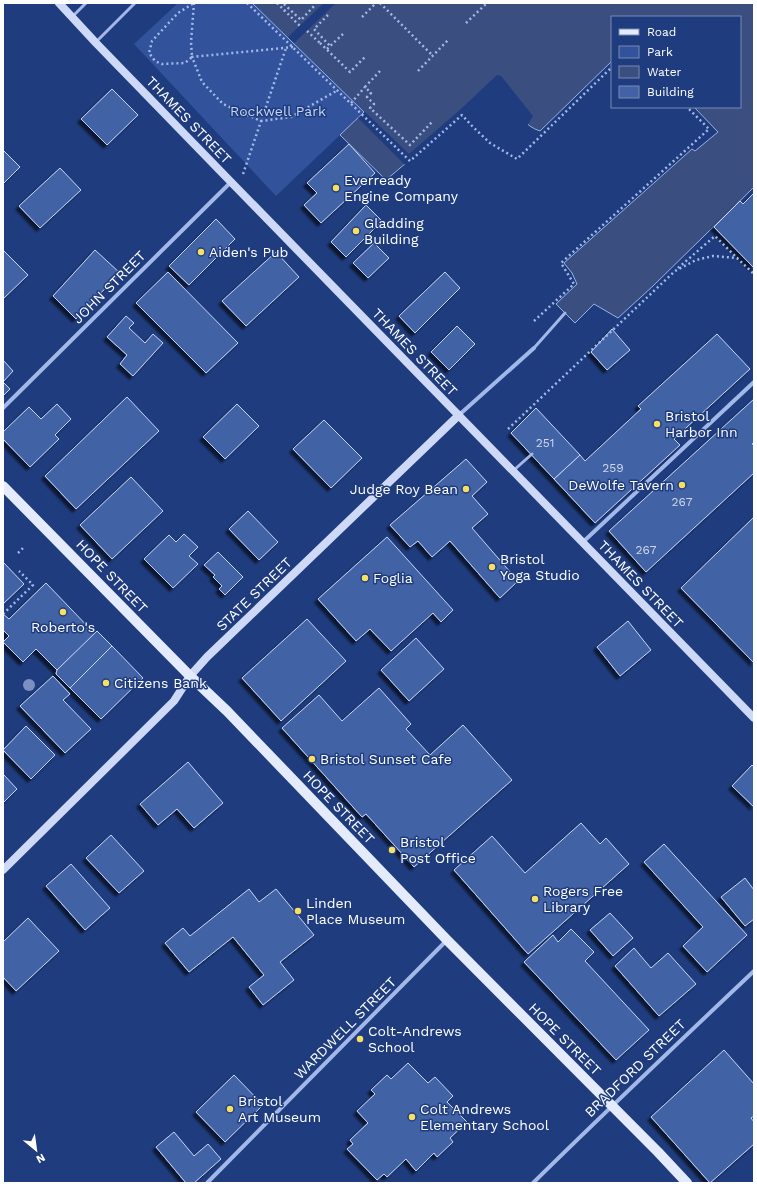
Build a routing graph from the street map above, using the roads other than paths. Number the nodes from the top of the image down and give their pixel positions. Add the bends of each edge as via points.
1 (59, 3) edge
2 (86, 3) edge
3 (135, 3) edge
4 (72, 17) junction
5 (96, 43) junction
6 (231, 182) junction
7 (565, 313) dead end
8 (534, 348) joint
9 (754, 382) edge
10 (3, 408) edge
11 (459, 415) junction
12 (532, 454) dead end
13 (513, 472) junction
14 (3, 486) edge
15 (583, 542) junction
16 (190, 676) junction
17 (754, 718) edge
18 (3, 870) edge
19 (447, 940) junction
20 (754, 971) edge
21 (611, 1106) junction
22 (207, 1183) edge
23 (533, 1183) edge
24 (687, 1183) edge

1 - 4 street, THAMES STREET
2 - 4 lane
3 - 5 lane
4 - 5 street, THAMES STREET
5 - 6 street, THAMES STREET
6 - 10 street, JOHN STREET
6 - 11 street, THAMES STREET
7 - 8 lane
8 - 11 street, STATE STREET
9 - 15 street
11 - 13 street, THAMES STREET
11 - 16 street, STATE STREET
12 - 13 lane
13 - 15 street, THAMES STREET
14 - 16 main road, HOPE STREET
15 - 17 street, THAMES STREET
16 - 18 street, STATE STREET via 174,701
16 - 19 main road, HOPE STREET via 227,711
19 - 21 main road, HOPE STREET
19 - 22 street, WARDWELL STREET
20 - 21 street, BRADFORD STREET
21 - 23 street, BRADFORD STREET
21 - 24 main road, HOPE STREET

